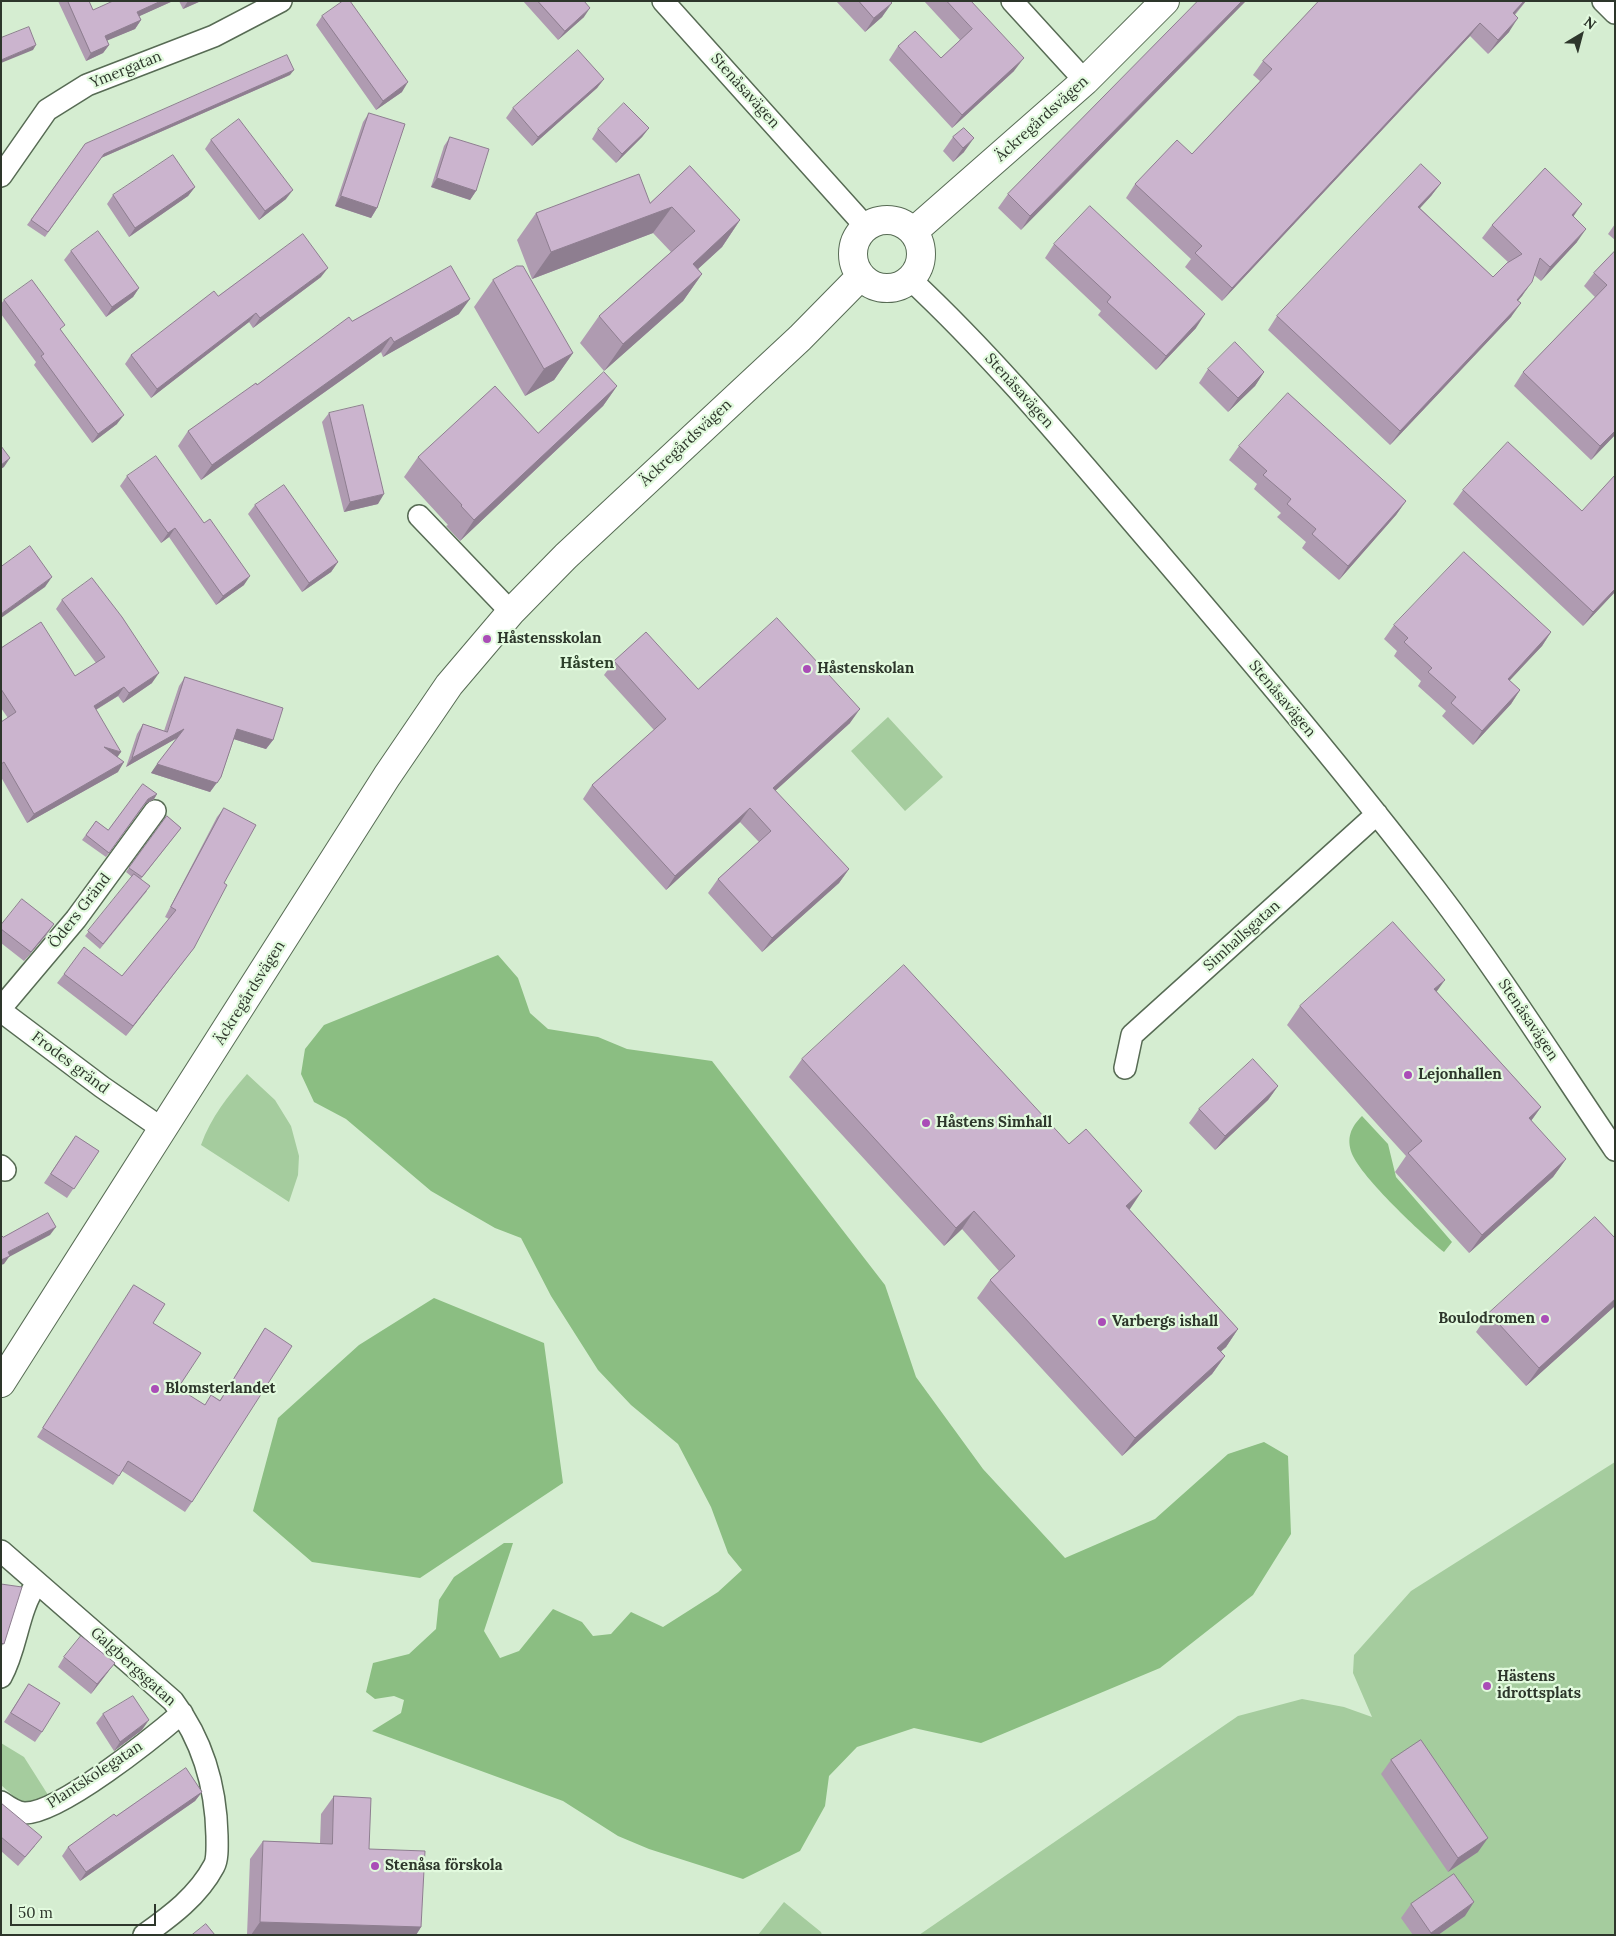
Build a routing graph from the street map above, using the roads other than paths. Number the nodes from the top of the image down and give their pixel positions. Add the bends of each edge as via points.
1 (281, 1) edge
2 (663, 1) edge
3 (1012, 1) edge
4 (1166, 1) edge
5 (1603, 1) edge
6 (1615, 13) edge
7 (1085, 81) junction
8 (1, 176) edge
9 (866, 227) junction
10 (913, 232) junction
11 (861, 276) junction
12 (910, 279) junction
13 (419, 516) dead end
14 (511, 612) junction
15 (155, 811) dead end
16 (1377, 814) junction
17 (1, 1009) edge
18 (1125, 1068) dead end
19 (164, 1130) junction
20 (1615, 1150) edge
21 (1, 1383) edge
22 (1, 1551) edge
23 (37, 1583) junction
24 (1, 1677) edge
25 (182, 1713) junction
26 (1, 1802) edge
27 (144, 1935) edge

1 - 8 street, Ymergatan via 214,36 87,85 47,110
2 - 9 street, Stenåsavägen
3 - 7 street
4 - 7 street, Äckregårdsvägen
5 - 6 street
7 - 10 street, Äckregårdsvägen
9 - 10 street via 879,220 894,220
9 - 11 street via 857,237 853,251 854,264
10 - 12 street via 920,245 920,260
11 - 12 street via 885,288 898,286
11 - 14 street, Äckregårdsvägen
12 - 16 street, Stenåsavägen via 980,347 1033,407
13 - 14 street
14 - 19 street, Äckregårdsvägen via 449,685 423,722
15 - 17 street, Öders Gränd via 76,919
16 - 18 street, Simhallsgatan via 1132,1035
16 - 20 street, Stenåsavägen via 1504,985
17 - 19 street, Frodes gränd
19 - 21 street, Äckregårdsvägen
22 - 23 street, Galgbergsgatan
23 - 24 street via 23,1606 15,1645
23 - 25 street, Galgbergsgatan via 152,1681
25 - 26 street, Plantskolegatan via 53,1805 25,1813
25 - 27 street, Galgbergsgatan via 201,1750 213,1787 215,1864 187,1902

